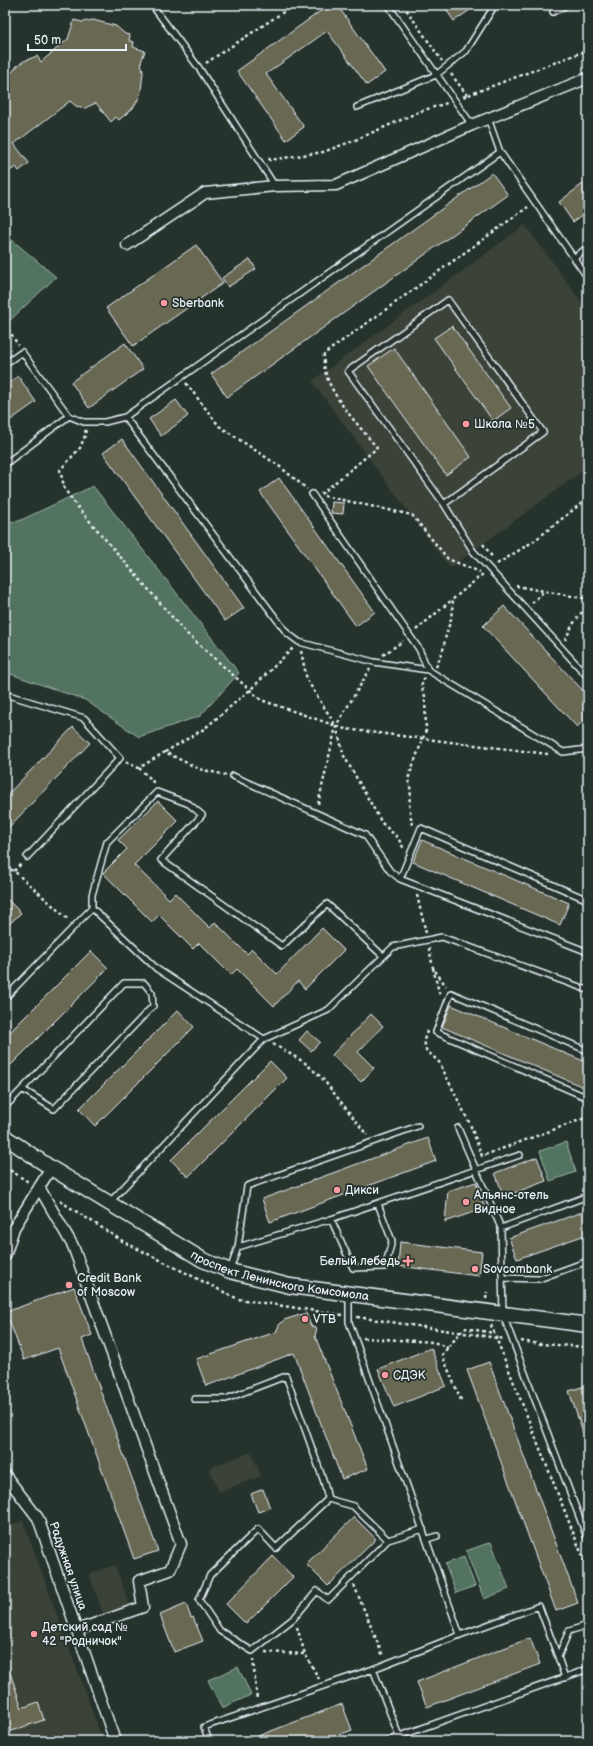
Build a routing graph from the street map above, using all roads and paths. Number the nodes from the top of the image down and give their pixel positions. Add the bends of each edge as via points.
1 (152, 5) edge
2 (294, 5) edge
3 (388, 5) edge
4 (403, 5) edge
5 (495, 5) edge
6 (567, 5) edge
7 (553, 12) dead end
8 (446, 67) junction
9 (199, 68) junction
10 (436, 75) junction
11 (588, 78) edge
12 (467, 95) dead end
13 (357, 107) dead end
14 (488, 118) junction
15 (472, 125) junction
16 (500, 152) junction
17 (275, 186) junction
18 (127, 245) dead end
19 (588, 247) edge
20 (574, 258) junction
21 (588, 278) edge
22 (5, 324) edge
23 (22, 352) junction
24 (5, 364) edge
25 (182, 377) junction
26 (70, 416) junction
27 (125, 417) junction
28 (80, 420) junction
29 (5, 464) edge
30 (312, 494) junction
31 (588, 498) edge
32 (444, 504) junction
33 (489, 569) junction
34 (515, 585) dead end
35 (543, 592) junction
36 (588, 599) edge
37 (453, 600) junction
38 (588, 604) edge
39 (526, 608) junction
40 (410, 636) junction
41 (299, 642) junction
42 (561, 648) junction
43 (374, 662) junction
44 (428, 670) junction
45 (588, 677) edge
46 (250, 690) junction
47 (5, 694) edge
48 (336, 726) junction
49 (588, 749) edge
50 (165, 752) junction
51 (549, 754) dead end
52 (120, 758) junction
53 (139, 768) junction
54 (233, 776) joint
55 (152, 780) dead end
56 (316, 813) junction
57 (417, 839) junction
58 (27, 857) dead end
59 (409, 858) junction
60 (5, 867) edge
61 (400, 879) junction
62 (588, 900) edge
63 (92, 908) junction
64 (75, 926) junction
65 (588, 952) edge
66 (383, 956) junction
67 (433, 968) dead end
68 (588, 990) edge
69 (5, 998) edge
70 (437, 1003) dead end
71 (429, 1025) dead end
72 (264, 1039) junction
73 (588, 1051) edge
74 (22, 1089) junction
75 (588, 1098) edge
76 (5, 1107) edge
77 (588, 1117) edge
78 (418, 1126) dead end
79 (458, 1128) dead end
80 (5, 1138) edge
81 (372, 1142) junction
82 (520, 1155) dead end
83 (51, 1168) junction
84 (477, 1170) junction
85 (40, 1187) junction
86 (588, 1196) edge
87 (109, 1203) junction
88 (378, 1204) junction
89 (331, 1219) junction
90 (501, 1228) junction
91 (238, 1247) junction
92 (5, 1256) edge
93 (588, 1261) edge
94 (230, 1271) junction
95 (502, 1278) junction
96 (487, 1292) dead end
97 (349, 1295) junction
98 (485, 1313) junction
99 (503, 1315) junction
100 (588, 1325) edge
101 (494, 1333) junction
102 (354, 1338) junction
103 (448, 1348) junction
104 (194, 1399) dead end
105 (461, 1400) dead end
106 (5, 1475) edge
107 (328, 1499) junction
108 (423, 1529) junction
109 (436, 1536) dead end
110 (427, 1539) junction
111 (388, 1540) junction
112 (588, 1540) edge
113 (588, 1570) edge
114 (351, 1577) junction
115 (294, 1618) junction
116 (588, 1625) edge
117 (77, 1630) junction
118 (460, 1635) junction
119 (252, 1651) junction
120 (305, 1654) junction
121 (558, 1657) junction
122 (387, 1664) junction
123 (374, 1669) junction
124 (588, 1669) edge
125 (566, 1678) junction
126 (323, 1686) junction
127 (258, 1708) junction
128 (399, 1736) junction
129 (115, 1741) edge
130 (208, 1741) edge
131 (386, 1741) edge

1 - 9 lane
2 - 9 path
3 - 10 lane
4 - 8 path
5 - 8 lane via 466,51
6 - 7 lane
8 - 10 lane
8 - 12 path
9 - 17 lane
10 - 13 lane
10 - 15 lane
11 - 14 street
14 - 15 street
14 - 16 lane
15 - 17 street via 336,185
16 - 20 lane
16 - 25 lane
17 - 18 street via 205,193
19 - 20 lane
20 - 21 lane
22 - 23 path
23 - 24 lane
23 - 26 lane
25 - 27 lane
25 - 30 path via 219,426 279,466
26 - 28 lane
26 - 29 lane
27 - 28 lane via 105,422
27 - 41 lane via 287,633
28 - 46 path via 86,433 80,448 60,470 65,490 185,632
30 - 37 path via 412,515 448,559 484,574
30 - 40 lane
31 - 33 path via 534,542
32 - 32 lane via 348,371 448,300 543,432
32 - 33 lane via 473,551
33 - 39 lane
34 - 35 path
35 - 36 path
35 - 39 path
37 - 40 path
37 - 44 path via 451,619 439,661 437,666
38 - 42 path via 573,624
39 - 42 lane
40 - 43 path
40 - 44 lane
41 - 43 lane
41 - 46 path
41 - 48 path via 306,680
42 - 45 lane
43 - 44 lane
43 - 48 path
44 - 49 lane via 562,752
44 - 57 path via 421,686 425,696 426,730 408,779 411,791 411,821
46 - 50 path via 204,728
46 - 51 path via 261,700 345,729
47 - 52 lane via 84,718
48 - 56 path
48 - 59 path via 344,756 382,823 398,838
50 - 53 path
50 - 54 path via 199,769
52 - 53 path
52 - 58 lane
53 - 55 path
54 - 56 lane
56 - 61 lane via 365,835 390,871
57 - 59 lane
57 - 62 lane via 421,828
59 - 61 lane
60 - 64 path
61 - 65 lane
63 - 64 lane
63 - 66 lane via 92,895 107,842 157,792 189,804 202,815 161,860 282,946 327,904
63 - 72 lane via 157,969
64 - 69 lane
66 - 68 lane via 393,947 442,937
66 - 72 lane via 328,1010
67 - 70 path via 440,996
71 - 77 path via 424,1040 426,1050 439,1062 470,1124 482,1156
72 - 81 path via 304,1062 322,1078
72 - 87 lane
73 - 75 lane via 451,993 436,1032
74 - 74 lane via 54,1109 153,1006 152,993 144,983 124,983
74 - 76 lane
78 - 81 lane
79 - 84 lane
80 - 83 main road, проспект Ленинского Комсомола
81 - 91 lane via 247,1186
82 - 84 lane
83 - 85 street
83 - 87 main road, проспект Ленинского Комсомола
84 - 88 lane
84 - 90 lane
85 - 92 street via 28,1202 14,1228
85 - 117 street via 73,1246 181,1544 170,1570 139,1581 143,1607
86 - 90 lane
87 - 94 main road, проспект Ленинского Комсомола via 203,1260
88 - 89 lane
88 - 89 lane via 392,1241 385,1267 353,1268
89 - 91 lane
90 - 95 lane
91 - 94 lane
93 - 95 lane via 539,1279
94 - 97 main road, проспект Ленинского Комсомола via 290,1286
95 - 99 lane
96 - 98 path
97 - 98 main road, проспект Ленинского Комсомола
97 - 102 lane via 349,1322
98 - 99 main road, проспект Ленинского Комсомола
98 - 101 path
99 - 100 main road, проспект Ленинского Комсомола
99 - 112 lane
101 - 103 path via 464,1328
101 - 113 path
102 - 103 path via 434,1342
102 - 108 lane
103 - 105 path via 442,1356
104 - 107 lane via 226,1399 286,1376
106 - 117 street, Радужная улица via 38,1518
107 - 111 lane via 353,1506
107 - 119 lane via 276,1548 258,1529 210,1575 199,1600 220,1631
108 - 110 lane
108 - 111 lane
109 - 110 lane
110 - 118 lane
111 - 114 lane
114 - 115 lane via 328,1600 317,1591
114 - 122 path
115 - 119 lane
115 - 120 path
116 - 121 lane via 570,1631
117 - 129 street, Радужная улица
118 - 121 lane via 539,1606
118 - 122 lane
119 - 120 path
119 - 127 path
120 - 126 path
121 - 125 lane
122 - 123 lane
123 - 126 lane
123 - 128 lane
124 - 125 lane
125 - 128 lane
126 - 127 lane
127 - 130 lane via 204,1726
128 - 131 lane

